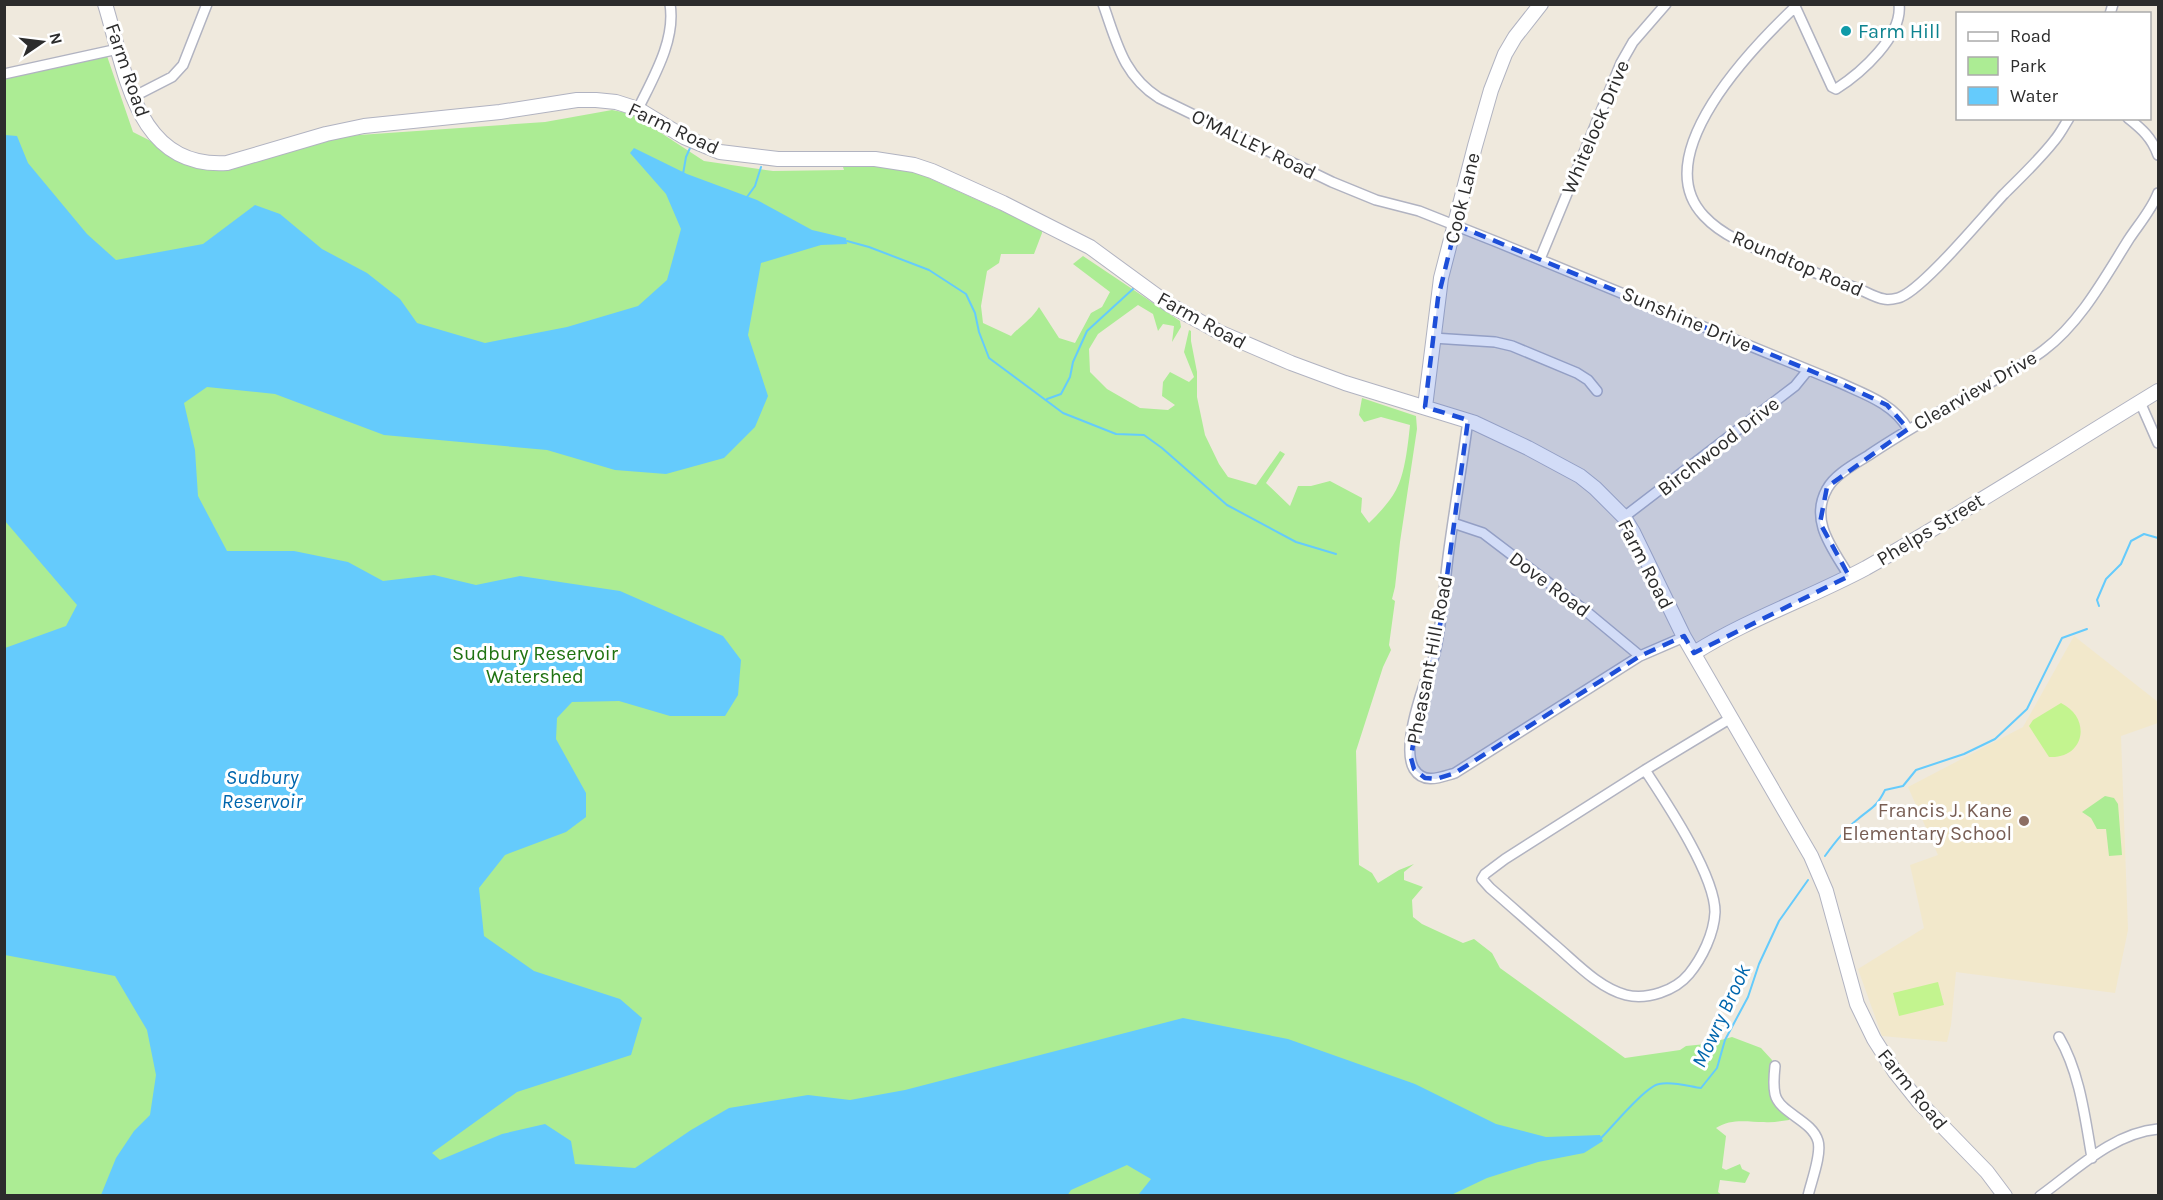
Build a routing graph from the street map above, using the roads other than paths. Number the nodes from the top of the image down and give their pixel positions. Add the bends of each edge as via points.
1 (105, 4) edge
2 (207, 4) edge
3 (670, 4) edge
4 (1103, 4) edge
5 (1541, 4) edge
6 (1666, 4) edge
7 (1899, 4) edge
8 (1795, 6) edge
9 (118, 49) junction
10 (4, 74) edge
11 (134, 97) junction
12 (638, 109) junction
13 (2068, 120) edge
14 (2130, 120) edge
15 (2158, 155) edge
16 (2158, 193) edge
17 (1456, 225) junction
18 (1540, 260) junction
19 (1433, 338) junction
20 (1808, 370) junction
21 (1597, 391) dead end
22 (2158, 391) edge
23 (2140, 402) junction
24 (1425, 407) junction
25 (1468, 420) junction
26 (1908, 429) junction
27 (2158, 443) edge
28 (1624, 517) junction
29 (1454, 523) junction
30 (1849, 576) junction
31 (1684, 637) junction
32 (1694, 653) junction
33 (1640, 656) junction
34 (1731, 718) junction
35 (1645, 770) junction
36 (2060, 1037) dead end
37 (1775, 1066) dead end
38 (2158, 1129) edge
39 (2092, 1158) junction
40 (1808, 1196) edge
41 (2005, 1196) edge
42 (2040, 1196) edge

1 - 9 street, Farm Road
2 - 11 street via 183,65 172,77
3 - 12 street via 665,54
4 - 17 street, O'MALLEY Road via 1126,65 1138,82 1160,98 1332,182
5 - 17 street, Cook Lane via 1515,37 1497,72
6 - 18 street, Whitelock Drive via 1633,42 1622,63
7 - 8 street via 1899,21 1888,40 1854,78 1836,89
8 - 13 street, Roundtop Road via 1761,39 1708,111 1693,142 1687,163 1688,181 1702,215 1719,229 1811,272 1884,299 1899,298 1918,286 1945,258 2055,141
9 - 10 street
9 - 11 street, Farm Road
11 - 12 street, Farm Road via 157,139 189,159 211,164 227,163 345,129 384,123 577,100 616,102
12 - 24 street, Farm Road via 684,137 720,152 778,159 875,159 932,171 1090,247 1168,304 1220,332 1291,363
14 - 15 street via 2144,131
16 - 26 street, Clearview Drive via 2081,312 2061,335 2018,366
17 - 18 street, Sunshine Drive
17 - 19 street, Cook Lane via 1441,278
18 - 20 street, Sunshine Drive
19 - 21 street via 1495,342 1520,348 1581,375
19 - 24 street, Cook Lane
20 - 26 street, Sunshine Drive via 1887,405
20 - 28 street, Birchwood Drive via 1794,386
22 - 23 street, Phelps Street
23 - 27 street
23 - 30 street, Phelps Street
24 - 25 street, Farm Road
25 - 28 street, Farm Road via 1580,476
25 - 29 street, Pheasant Hill Road
26 - 30 street, Clearview Drive via 1827,487 1820,523
28 - 31 street, Farm Road
29 - 33 street, Dove Road via 1483,533
29 - 33 street, Pheasant Hill Road via 1437,643 1411,737 1414,769 1425,778 1436,779 1455,772
30 - 32 street, Phelps Street
31 - 32 street, Farm Road
31 - 33 street, Pheasant Hill Road
32 - 34 street, Farm Road
34 - 35 street
34 - 41 street, Farm Road via 1819,873 1857,1004 1874,1039 1919,1102
35 - 35 street via 1703,868 1715,913 1706,945 1683,981 1665,991 1627,995 1604,985 1576,964 1482,879 1505,859
36 - 39 street via 2069,1054
37 - 40 street via 1775,1095 1779,1103 1812,1130 1818,1141 1819,1153
38 - 39 street via 2141,1131
39 - 42 street

